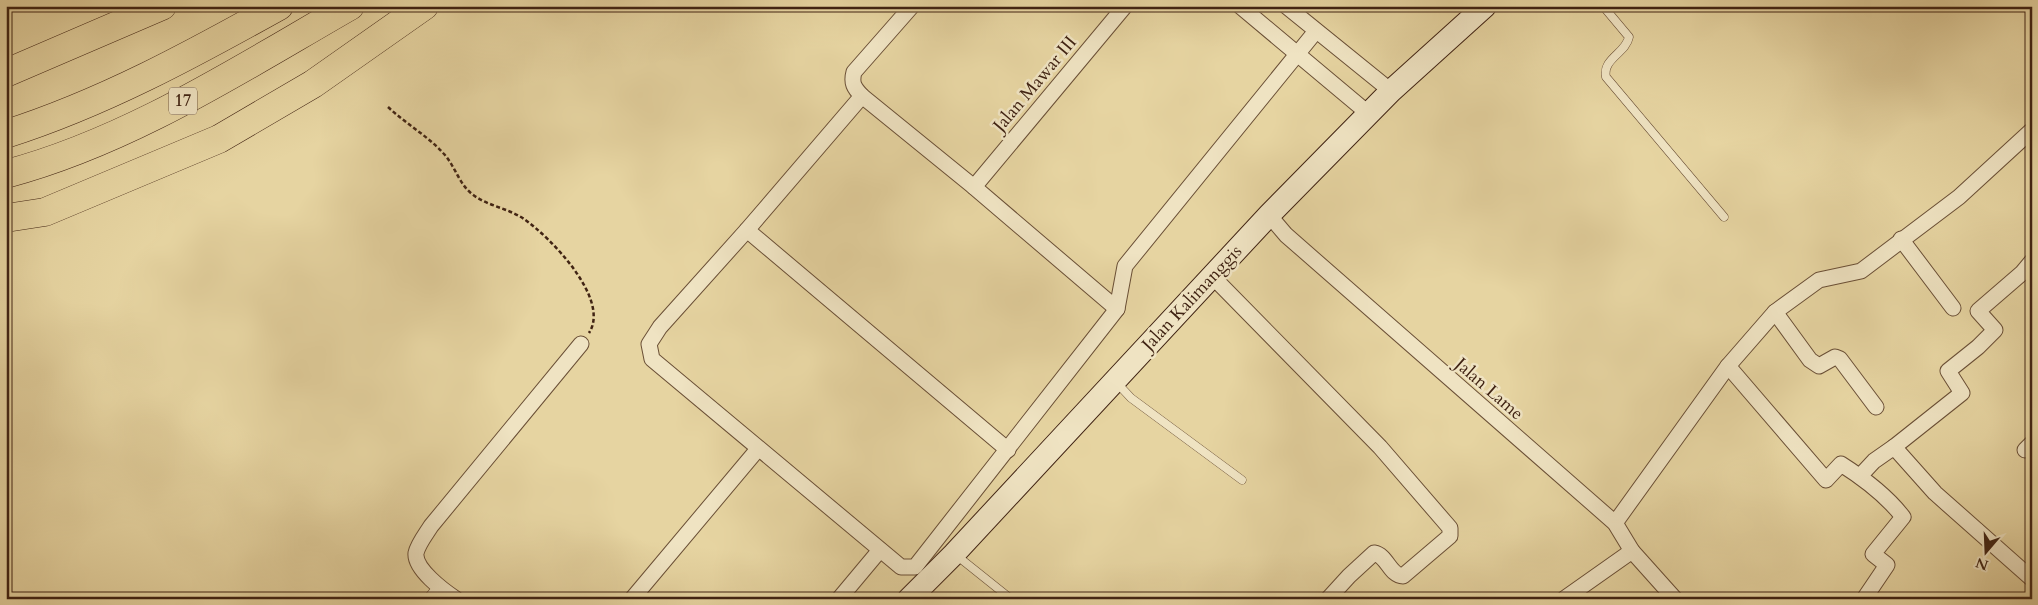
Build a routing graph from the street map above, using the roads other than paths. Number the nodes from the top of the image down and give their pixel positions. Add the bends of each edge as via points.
1 (162, 6) edge
2 (279, 6) edge
3 (350, 6) edge
4 (424, 6) edge
5 (912, 6) edge
6 (1125, 6) edge
7 (1240, 6) edge
8 (1286, 6) edge
9 (1485, 6) edge
10 (1603, 6) edge
11 (1316, 31) junction
12 (1298, 53) junction
13 (6, 74) edge
14 (1391, 92) junction
15 (862, 96) junction
16 (1369, 114) junction
17 (2032, 130) edge
18 (6, 134) edge
19 (6, 174) edge
20 (974, 187) junction
21 (1269, 215) junction
22 (1724, 217) dead end
23 (6, 218) edge
24 (747, 230) junction
25 (1901, 239) junction
26 (2032, 261) edge
27 (1213, 277) junction
28 (1953, 308) dead end
29 (1117, 309) junction
30 (1775, 312) junction
31 (581, 344) road end
32 (1728, 366) junction
33 (1115, 381) junction
34 (1876, 407) dead end
35 (1894, 447) junction
36 (758, 449) junction
37 (1008, 450) junction
38 (1860, 476) junction
39 (1242, 480) dead end
40 (1615, 523) junction
41 (880, 550) junction
42 (1632, 551) junction
43 (954, 554) junction
44 (2032, 580) edge
45 (438, 586) junction
46 (427, 599) edge
47 (456, 599) edge
48 (632, 599) edge
49 (839, 599) edge
50 (909, 599) edge
51 (1011, 599) edge
52 (1328, 599) edge
53 (1564, 599) edge
54 (1675, 599) edge
55 (1864, 599) edge

1 - 13 highway
2 - 18 highway, 17 via 182,60 101,99
3 - 19 highway, 17 via 199,93 112,136
4 - 23 highway via 313,84 219,139 45,212
5 - 15 street via 854,72 854,87
6 - 20 street, Jalan Mawar III
7 - 12 street
8 - 11 street
9 - 14 main road, Jalan Kalimanggis
10 - 22 lane via 1629,37 1607,65 1606,77
11 - 12 street
11 - 14 street
12 - 16 street
12 - 29 street via 1125,266
14 - 16 main road, Jalan Kalimanggis
15 - 20 street
15 - 24 street
16 - 21 main road, Jalan Kalimanggis
17 - 25 street via 1959,197
20 - 29 street
21 - 27 main road, Jalan Kalimanggis
21 - 40 street, Jalan Lame via 1293,242
24 - 36 street via 660,327 650,344 652,359
24 - 37 street
25 - 28 street
25 - 30 street via 1861,271 1819,280
26 - 35 street via 1978,311 1995,330 1948,371 1962,393
27 - 33 main road, Jalan Kalimanggis
27 - 52 street via 1380,447 1450,528 1450,536 1403,576 1374,553
29 - 37 street
30 - 32 street
30 - 34 street via 1810,360 1819,366 1835,357 1840,359
31 - 45 street via 428,531 417,549 419,566
32 - 38 street via 1826,480 1841,464
32 - 40 street
33 - 39 lane via 1131,398
33 - 43 main road, Jalan Kalimanggis
35 - 38 street
35 - 44 street via 1935,493
36 - 41 street
36 - 48 street
37 - 41 street via 916,567 901,567
38 - 55 street via 1903,517 1873,554 1887,565
40 - 42 street, Jalan Lame
41 - 49 street
42 - 53 street
42 - 54 street, Jalan Lame
43 - 50 main road, Jalan Kalimanggis
43 - 51 lane
45 - 46 lane
45 - 47 street

